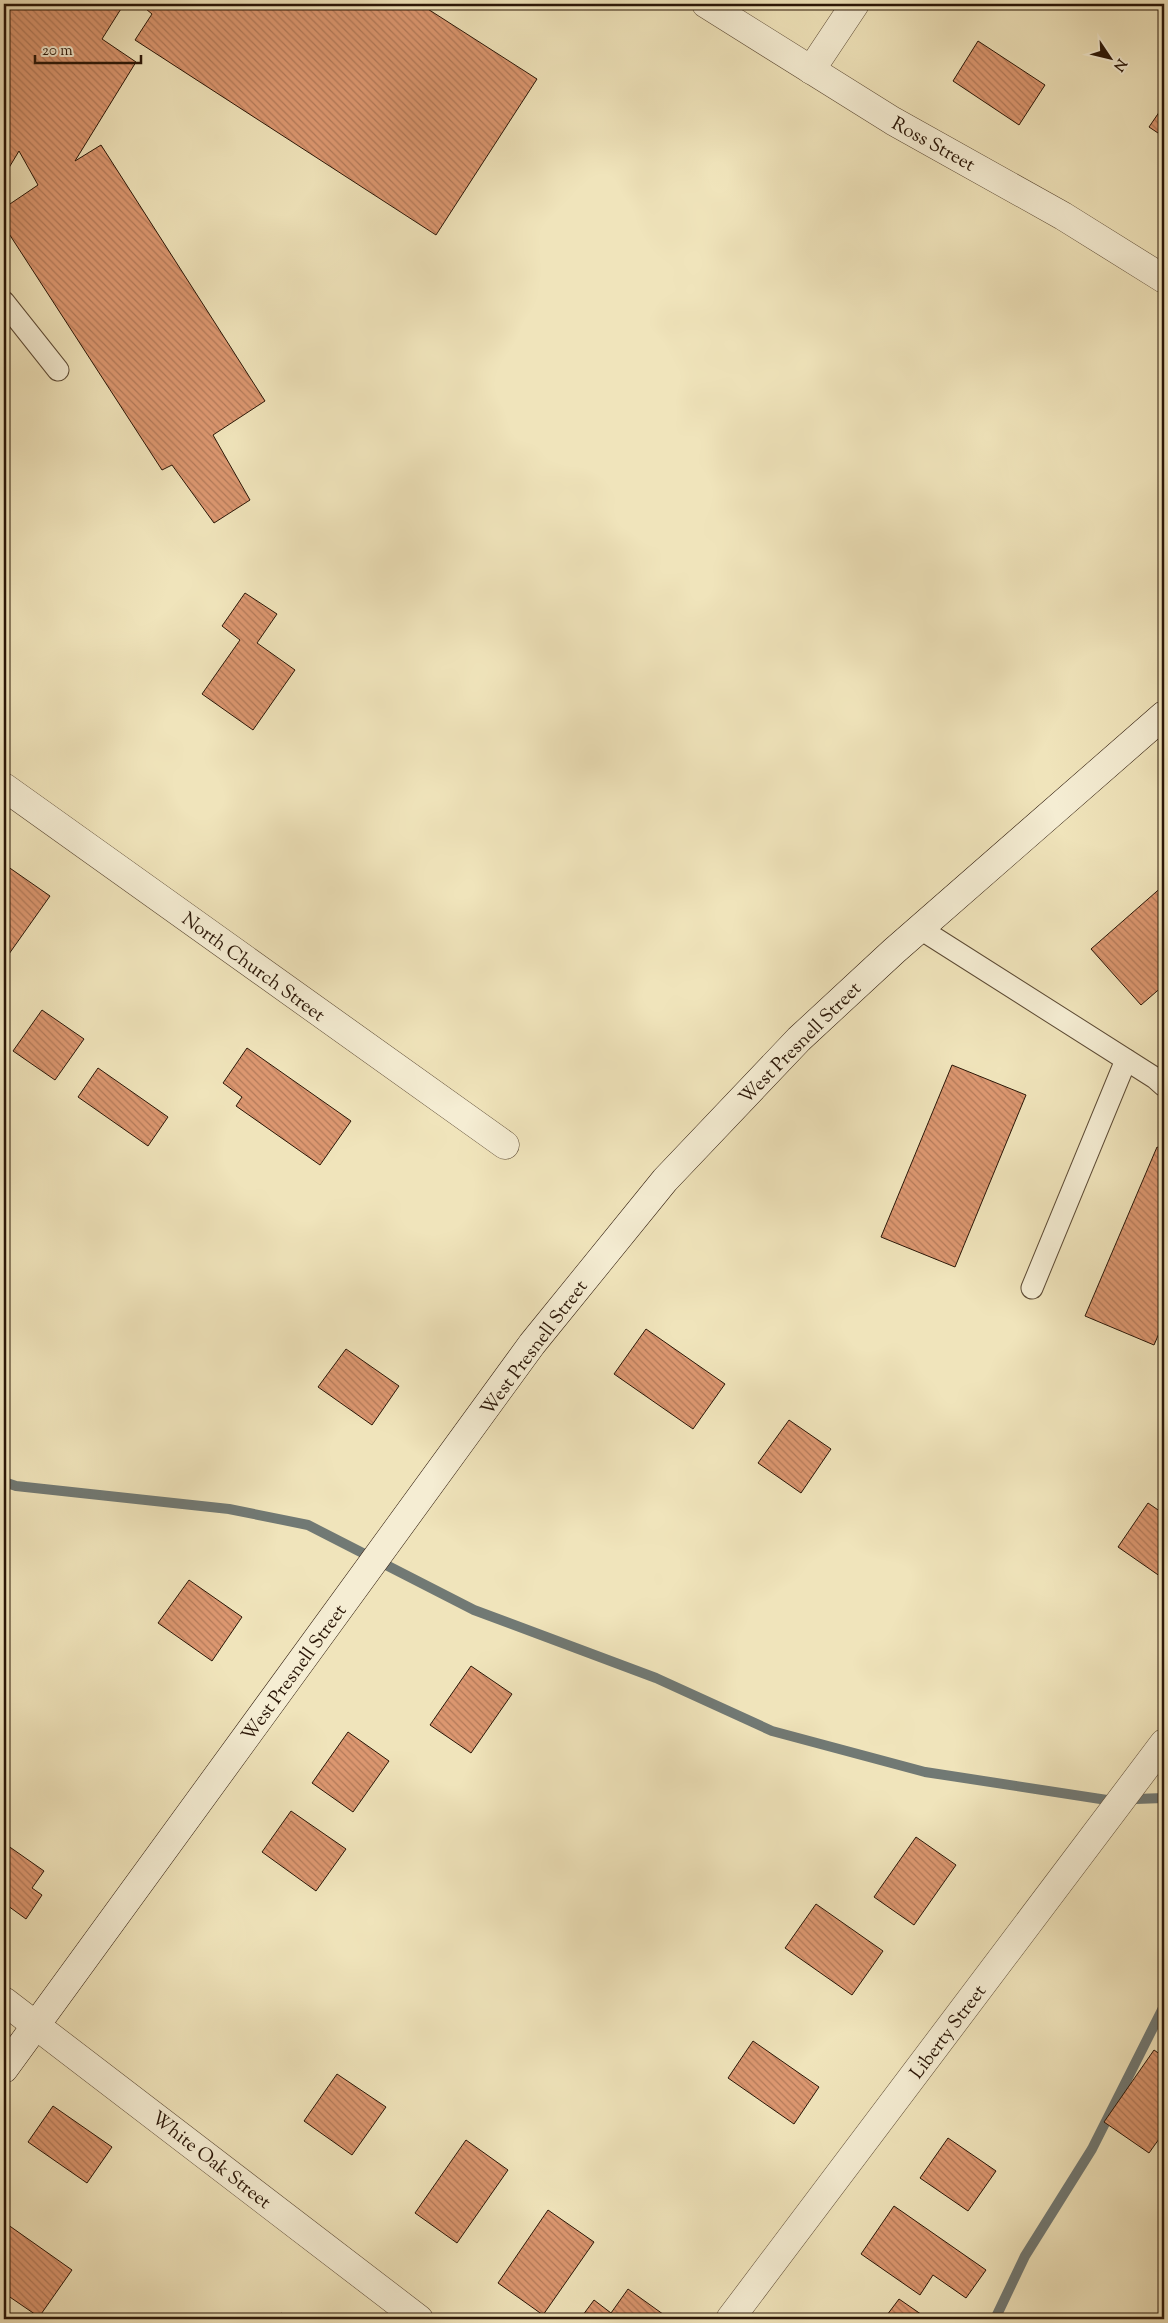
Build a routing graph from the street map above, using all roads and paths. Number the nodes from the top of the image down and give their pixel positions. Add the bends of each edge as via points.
1 (706, 4) edge
2 (855, 4) edge
3 (811, 70) junction
4 (1164, 278) edge
5 (4, 302) edge
6 (58, 370) dead end
7 (1164, 715) edge
8 (4, 786) edge
9 (919, 928) junction
10 (1126, 1060) junction
11 (1161, 1078) edge
12 (505, 1145) dead end
13 (1032, 1288) dead end
14 (1164, 1743) edge
15 (4, 2001) edge
16 (36, 2024) junction
17 (4, 2069) edge
18 (418, 2319) edge
19 (730, 2319) edge

1 - 3 street, Ross Street
2 - 3 street
3 - 4 street, Ross Street
5 - 6 lane
7 - 9 street, West Presnell Street
8 - 12 street, North Church Street
9 - 10 lane
9 - 16 street, West Presnell Street via 799,1039 672,1172 544,1329
10 - 11 lane
10 - 13 lane
14 - 19 street, Liberty Street
15 - 16 street, White Oak Street
16 - 17 street, West Presnell Street
16 - 18 street, White Oak Street

